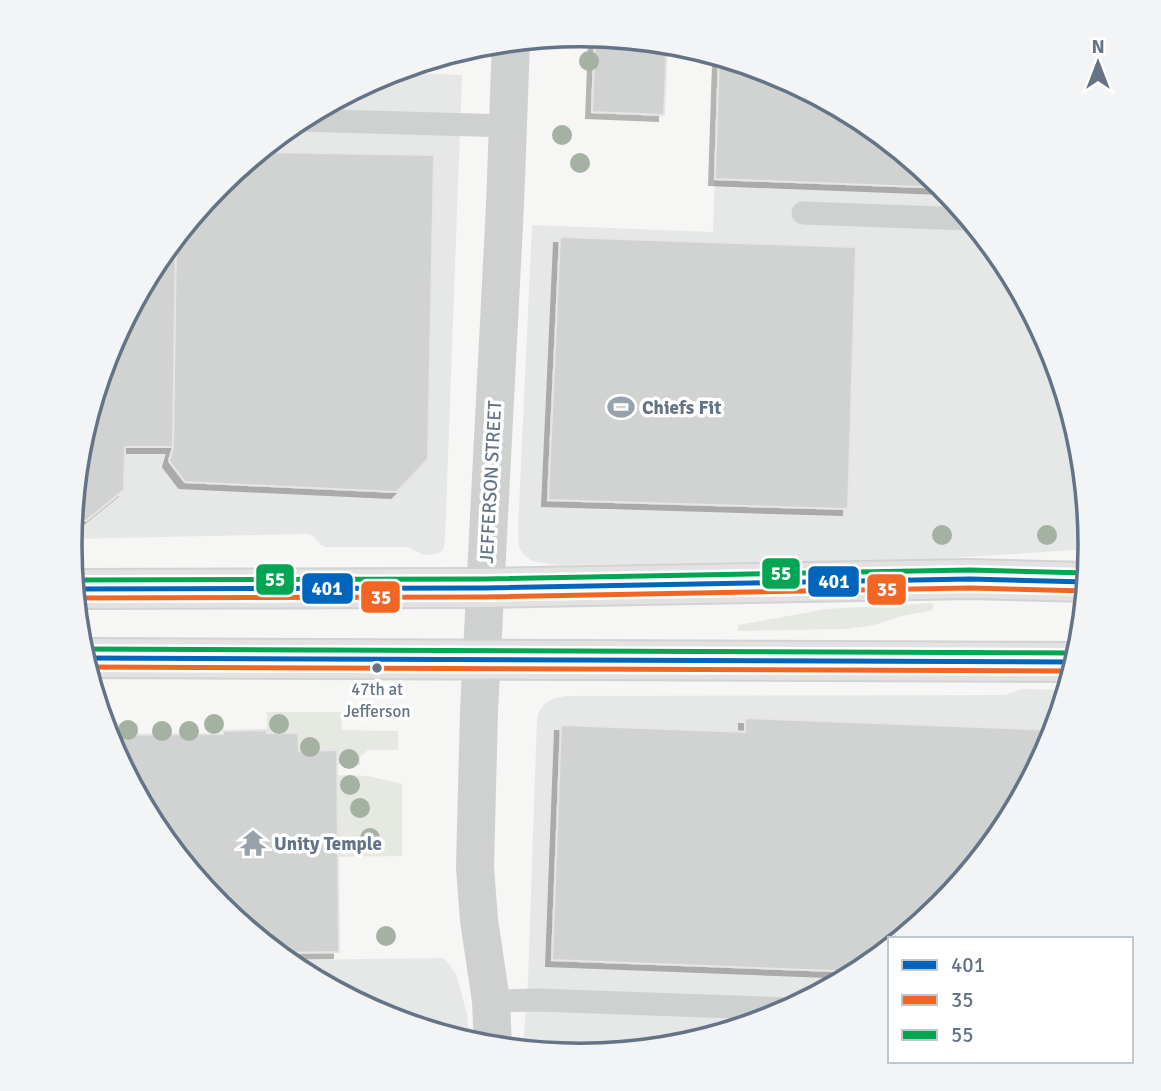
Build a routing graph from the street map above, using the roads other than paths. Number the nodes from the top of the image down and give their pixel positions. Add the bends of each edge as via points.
1 (511, 53) edge
2 (320, 121) edge
3 (508, 126) junction
4 (803, 213) dead end
5 (956, 219) edge
6 (1078, 582) edge
7 (485, 588) junction
8 (84, 589) edge
9 (95, 658) edge
10 (482, 660) junction
11 (1065, 662) edge
12 (491, 1001) junction
13 (765, 1008) edge
14 (492, 1035) edge

1 - 3 street, JEFFERSON STREET
2 - 3 lane
3 - 7 street, JEFFERSON STREET
4 - 5 lane
6 - 7 main road via 970,579
7 - 8 main road
7 - 10 street, JEFFERSON STREET
9 - 10 main road
10 - 11 main road
10 - 12 street, JEFFERSON STREET via 475,867
12 - 13 lane
12 - 14 street, JEFFERSON STREET

